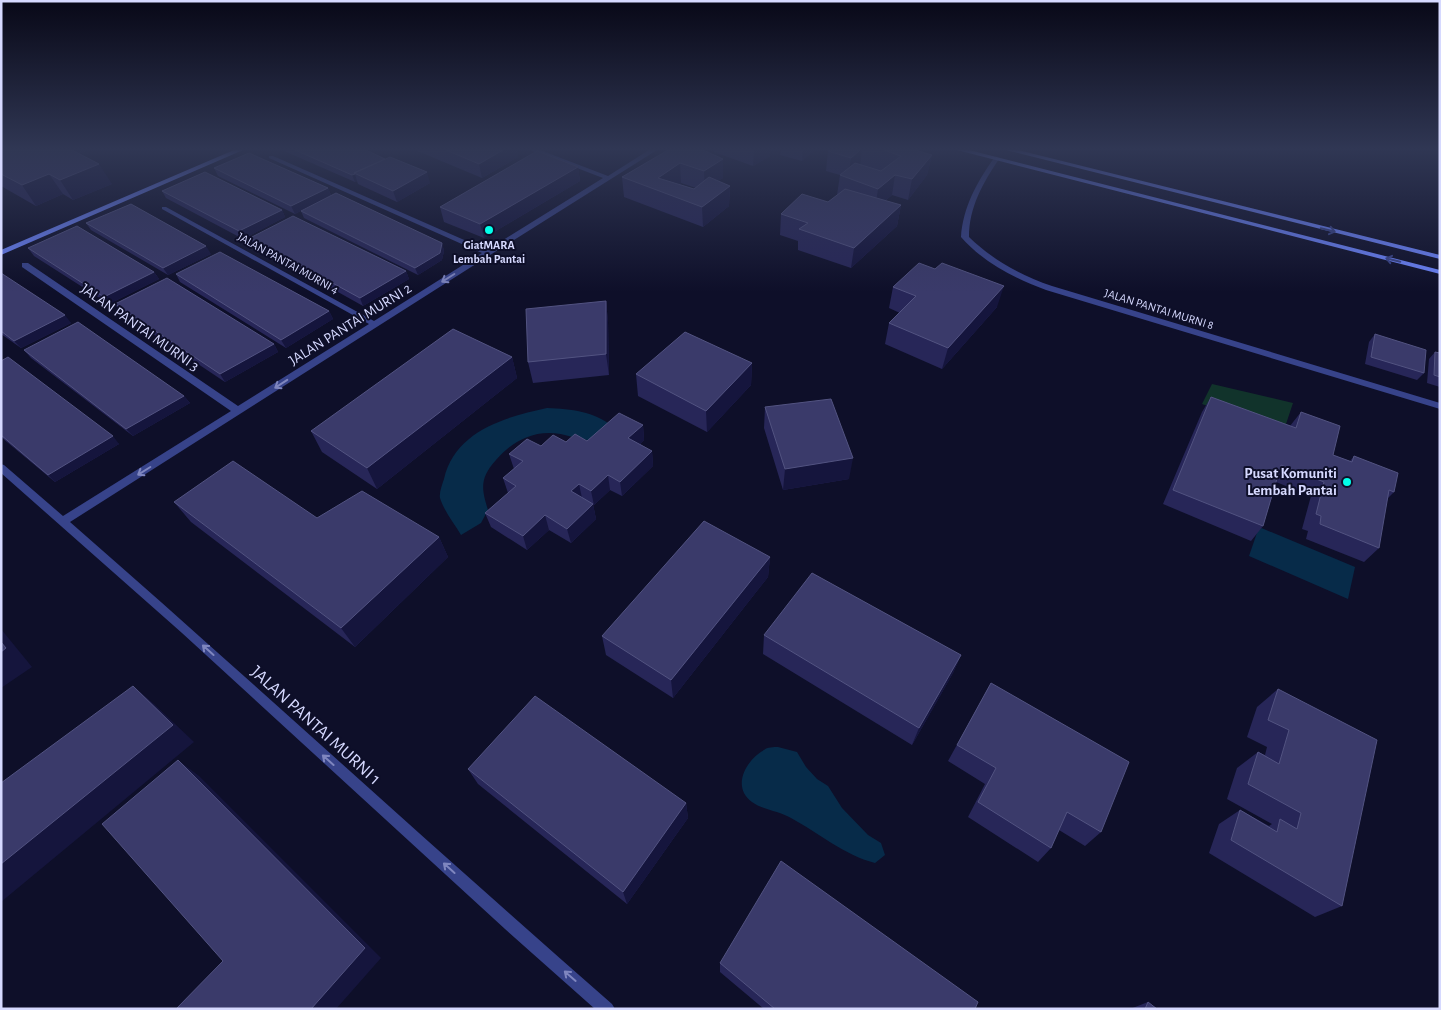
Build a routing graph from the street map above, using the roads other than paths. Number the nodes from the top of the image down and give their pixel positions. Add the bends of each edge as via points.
1 (131, 197) edge
2 (361, 197) edge
3 (577, 197) edge
4 (974, 197) edge
5 (1146, 197) edge
6 (1199, 197) edge
7 (164, 208) dead end
8 (1, 253) edge
9 (486, 253) junction
10 (1440, 257) edge
11 (26, 265) dead end
12 (1440, 272) edge
13 (374, 324) junction
14 (1440, 406) edge
15 (238, 412) junction
16 (1, 467) edge
17 (62, 522) junction
18 (607, 1009) edge

1 - 8 main road
2 - 9 street
3 - 9 street, JALAN PANTAI MURNI 2
4 - 14 street, JALAN PANTAI MURNI 8 via 964,225 965,237 980,252 1020,279
12 -> 5 main road
6 -> 10 main road
7 - 13 street, JALAN PANTAI MURNI 4
9 -> 13 street, JALAN PANTAI MURNI 2
11 - 15 street, JALAN PANTAI MURNI 3
13 -> 15 street, JALAN PANTAI MURNI 2
15 -> 17 street, JALAN PANTAI MURNI 2
16 - 17 street, JALAN PANTAI MURNI 1
18 -> 17 street, JALAN PANTAI MURNI 1

